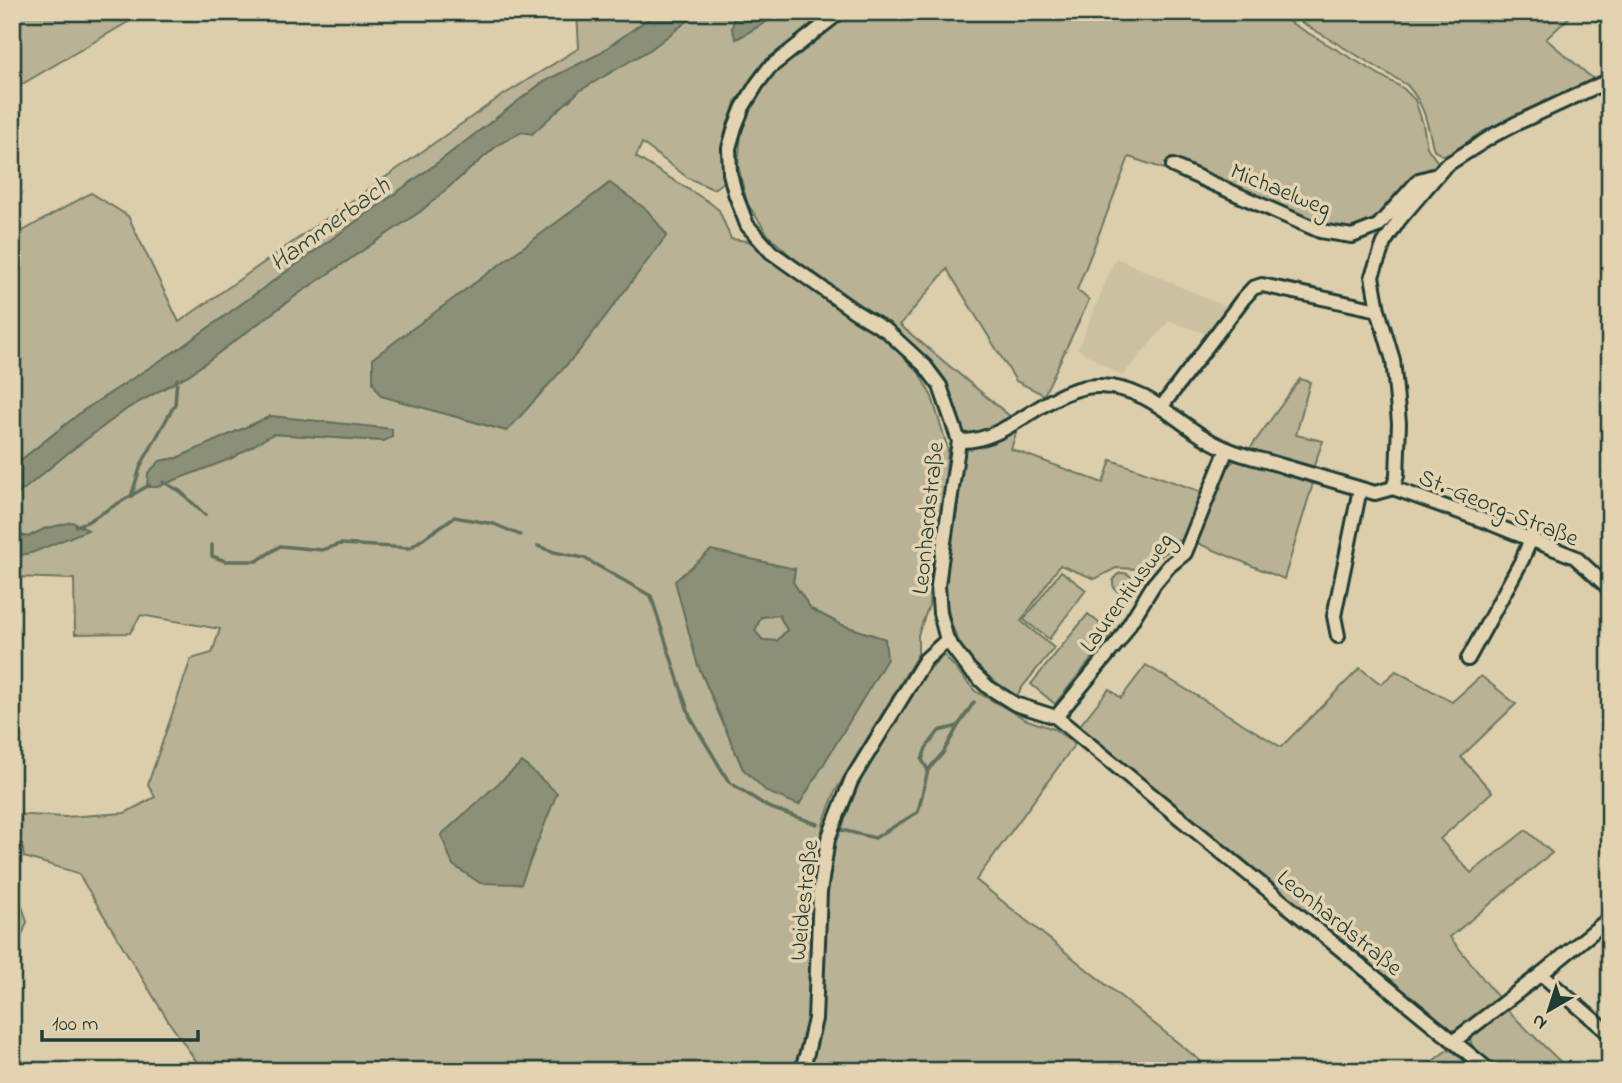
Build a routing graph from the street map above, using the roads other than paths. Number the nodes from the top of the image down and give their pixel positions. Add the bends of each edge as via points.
1 (840, 12) edge
2 (1610, 80) edge
3 (1173, 166) dead end
4 (1437, 175) junction
5 (1378, 310) junction
6 (1162, 407) junction
7 (959, 441) junction
8 (1227, 449) junction
9 (1393, 488) junction
10 (1360, 489) junction
11 (1531, 539) junction
12 (1610, 589) edge
13 (1338, 636) dead end
14 (947, 640) junction
15 (1468, 659) dead end
16 (1056, 717) junction
17 (1610, 918) edge
18 (1541, 974) junction
19 (1610, 1034) edge
20 (1454, 1041) junction
21 (801, 1071) edge
22 (1490, 1071) edge

1 - 7 street, Leonhardstraße via 769,68 743,107 729,148 735,193 747,225 771,252 887,331 925,366 940,386
2 - 4 street, St.-Georg-Straße via 1494,135
3 - 4 street, Michaelweg via 1320,231 1352,236 1378,226 1419,180
4 - 5 street, St.-Georg-Straße via 1384,243 1372,276
5 - 6 street via 1262,285 1253,288
5 - 9 street, St.-Georg-Straße via 1393,360 1399,423
6 - 7 street via 1124,390 1079,389 996,433 971,442
6 - 8 street
7 - 14 street, Leonhardstraße via 939,586
8 - 10 street
8 - 16 street, Laurentiusweg via 1185,553 1154,584 1119,641
9 - 10 street via 1375,494
9 - 11 street, St.-Georg-Straße
10 - 13 street via 1334,616
11 - 12 street, St.-Georg-Straße via 1575,557
11 - 15 street
14 - 16 street, Leonhardstraße via 988,687 1015,704
14 - 21 street, Weidestraße via 925,660 851,781 828,839 820,892 815,1019
16 - 20 street, Leonhardstraße
17 - 18 street
18 - 19 street
18 - 20 street
20 - 22 street, Leonhardstraße

